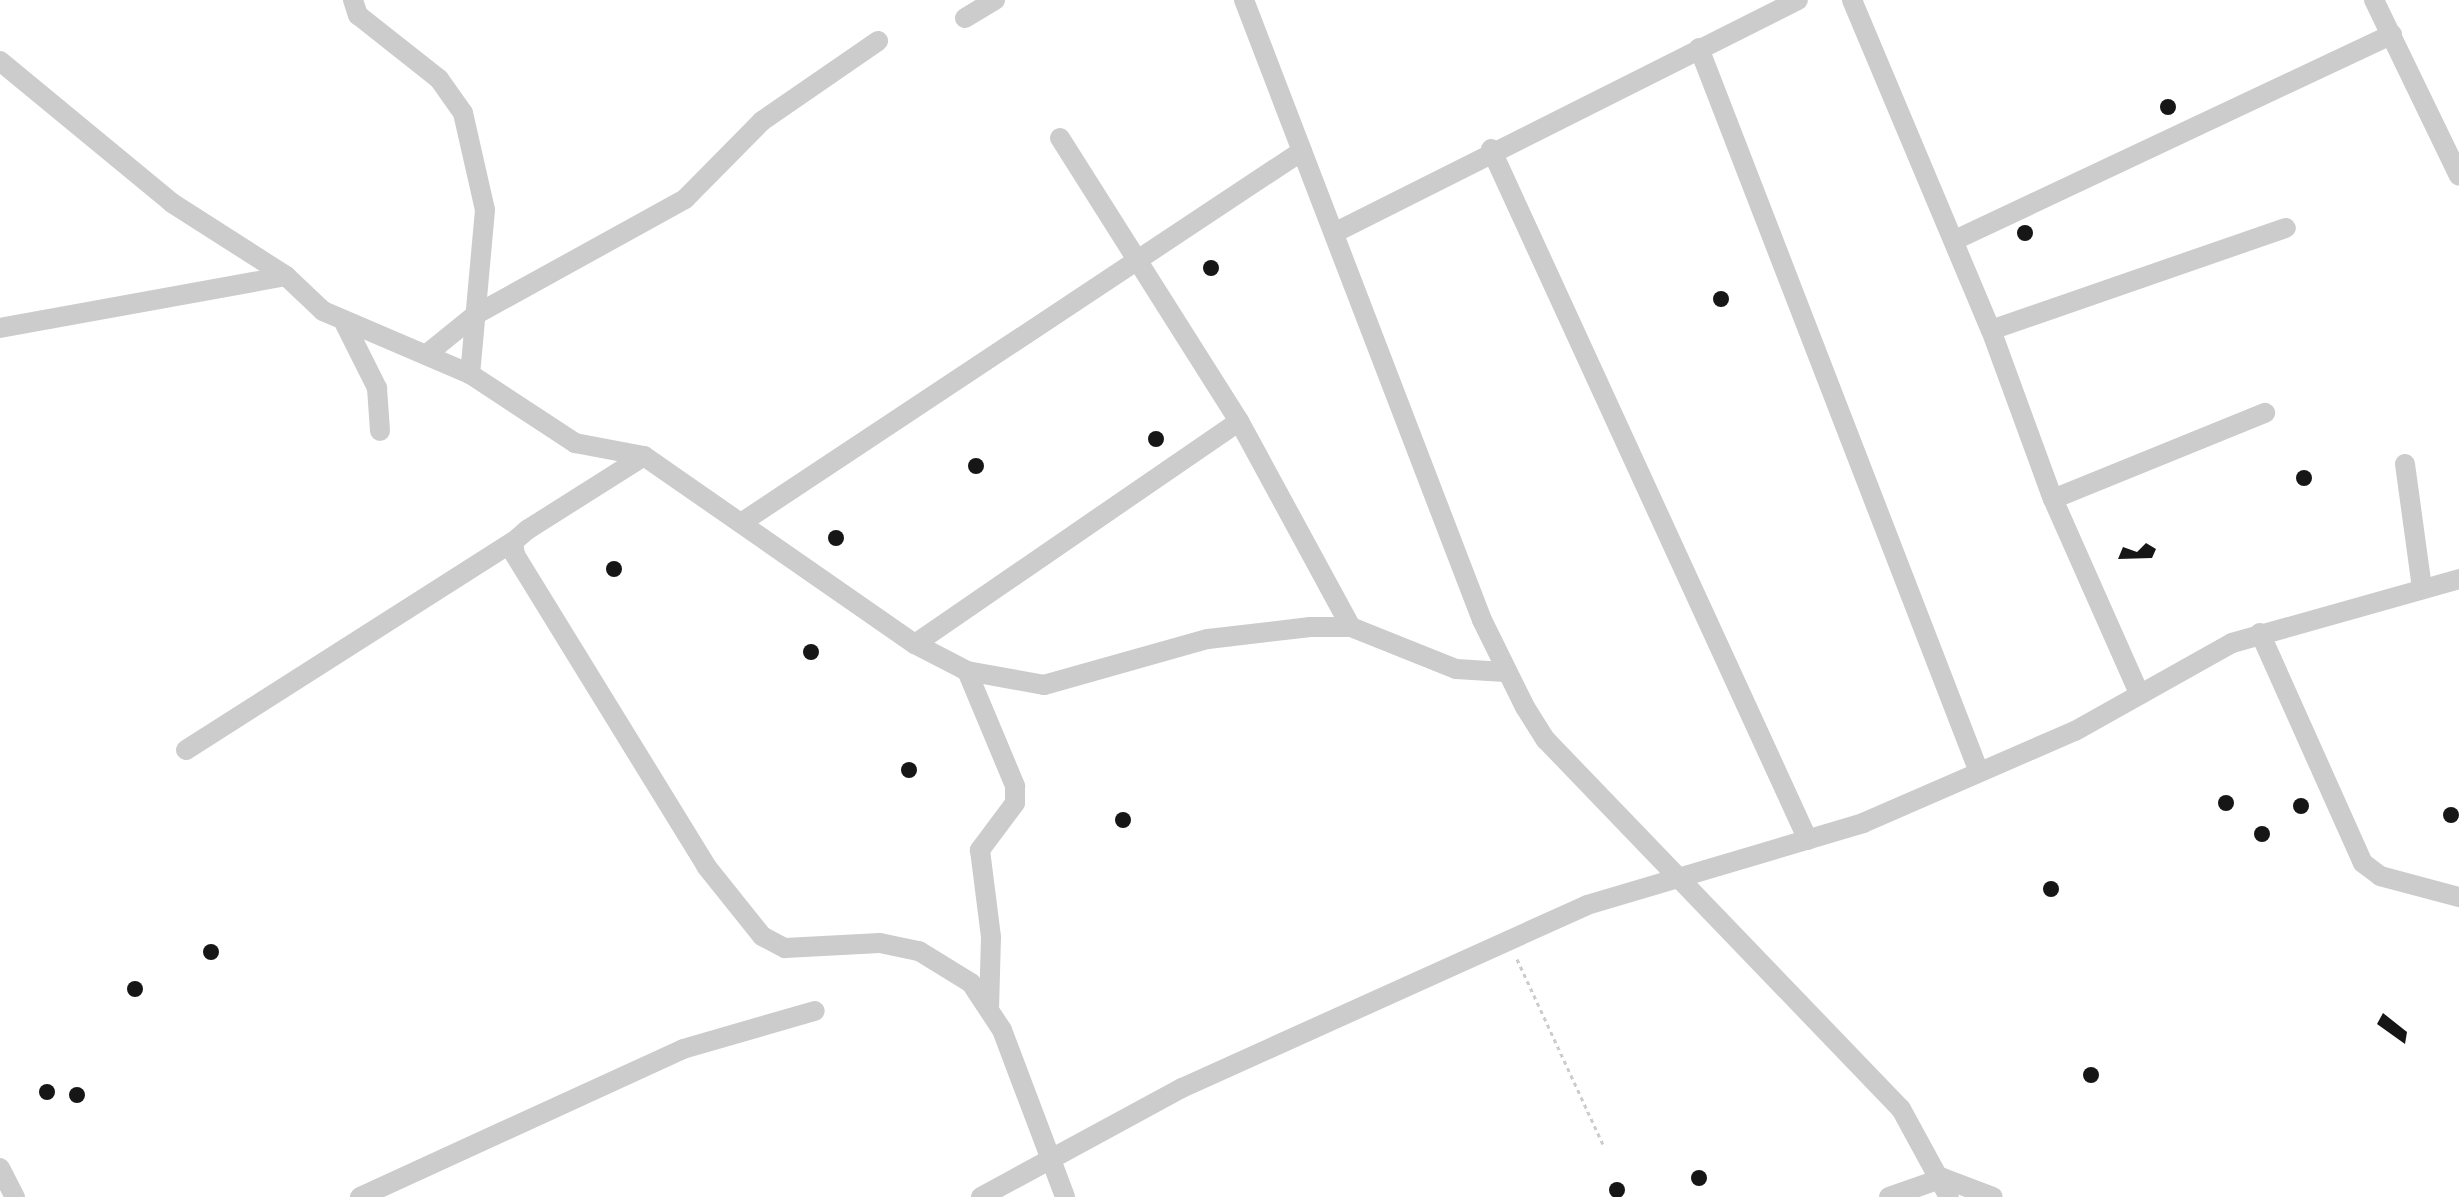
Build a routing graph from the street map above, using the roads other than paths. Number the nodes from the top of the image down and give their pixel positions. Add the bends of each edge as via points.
1 (353, 0) edge
2 (995, 0) edge
3 (1244, 0) edge
4 (1798, 0) edge
5 (1852, 0) edge
6 (2374, 0) edge
7 (965, 18) dead end
8 (2392, 34) junction
9 (878, 41) dead end
10 (1699, 48) junction
11 (0, 61) edge
12 (1060, 138) dead end
13 (1491, 149) junction
14 (1302, 151) junction
15 (2459, 176) edge
16 (2286, 228) dead end
17 (1334, 233) junction
18 (1955, 240) junction
19 (1141, 261) junction
20 (286, 276) junction
21 (475, 315) junction
22 (345, 324) junction
23 (0, 328) edge
24 (1991, 330) junction
25 (427, 354) junction
26 (470, 374) junction
27 (2265, 413) dead end
28 (1239, 421) junction
29 (380, 431) dead end
30 (644, 456) junction
31 (2405, 464) dead end
32 (2053, 499) junction
33 (741, 523) junction
34 (513, 542) junction
35 (2459, 579) edge
36 (2422, 588) junction
37 (1351, 627) junction
38 (2260, 633) junction
39 (915, 644) junction
40 (967, 671) junction
41 (1505, 672) junction
42 (2140, 695) junction
43 (186, 750) dead end
44 (1979, 772) junction
45 (1808, 840) junction
46 (1681, 877) junction
47 (2459, 897) edge
48 (989, 1008) junction
49 (815, 1011) dead end
50 (1053, 1158) junction
51 (0, 1168) edge
52 (1946, 1188) edge
53 (15, 1197) edge
54 (360, 1197) edge
55 (981, 1197) edge
56 (1065, 1197) edge
57 (1889, 1197) edge
58 (1993, 1197) edge

1 - 21 street via 358,15 439,79 463,113 485,210
2 - 7 street
3 - 14 street
4 - 10 street
5 - 18 street
6 - 8 street
8 - 15 street
8 - 18 street
9 - 21 street via 762,121 685,199
10 - 13 street
10 - 44 street
11 - 20 street via 172,203
12 - 19 street
13 - 17 street
13 - 45 street
14 - 17 street
14 - 19 street
16 - 24 street
17 - 41 street
18 - 24 street via 1968,289
19 - 28 street
19 - 33 street
20 - 22 street
20 - 23 street
21 - 25 street
21 - 26 street
22 - 25 street
22 - 29 street via 377,388
24 - 32 street
25 - 26 street
26 - 30 street via 575,443
27 - 32 street
28 - 37 street
28 - 39 street
30 - 33 street
30 - 34 street
31 - 36 street
32 - 42 street
33 - 39 street
34 - 43 street
34 - 48 street via 640,763 762,936 785,948 880,943 919,951 971,983
35 - 36 street
36 - 38 street
37 - 40 street via 1208,639 1044,685
37 - 41 street via 1456,669
38 - 42 street via 2204,654
38 - 47 street via 2363,863 2380,876
39 - 40 street
40 - 48 street via 1015,786 1015,803 980,850 991,937
41 - 46 street via 1546,740
42 - 44 street
44 - 45 street
45 - 46 street
46 - 50 street via 1587,905 1182,1088
46 - 52 street via 1901,1109
48 - 50 street
49 - 54 street via 683,1049
50 - 55 street
50 - 56 street
51 - 53 street
52 - 57 street
52 - 58 street

